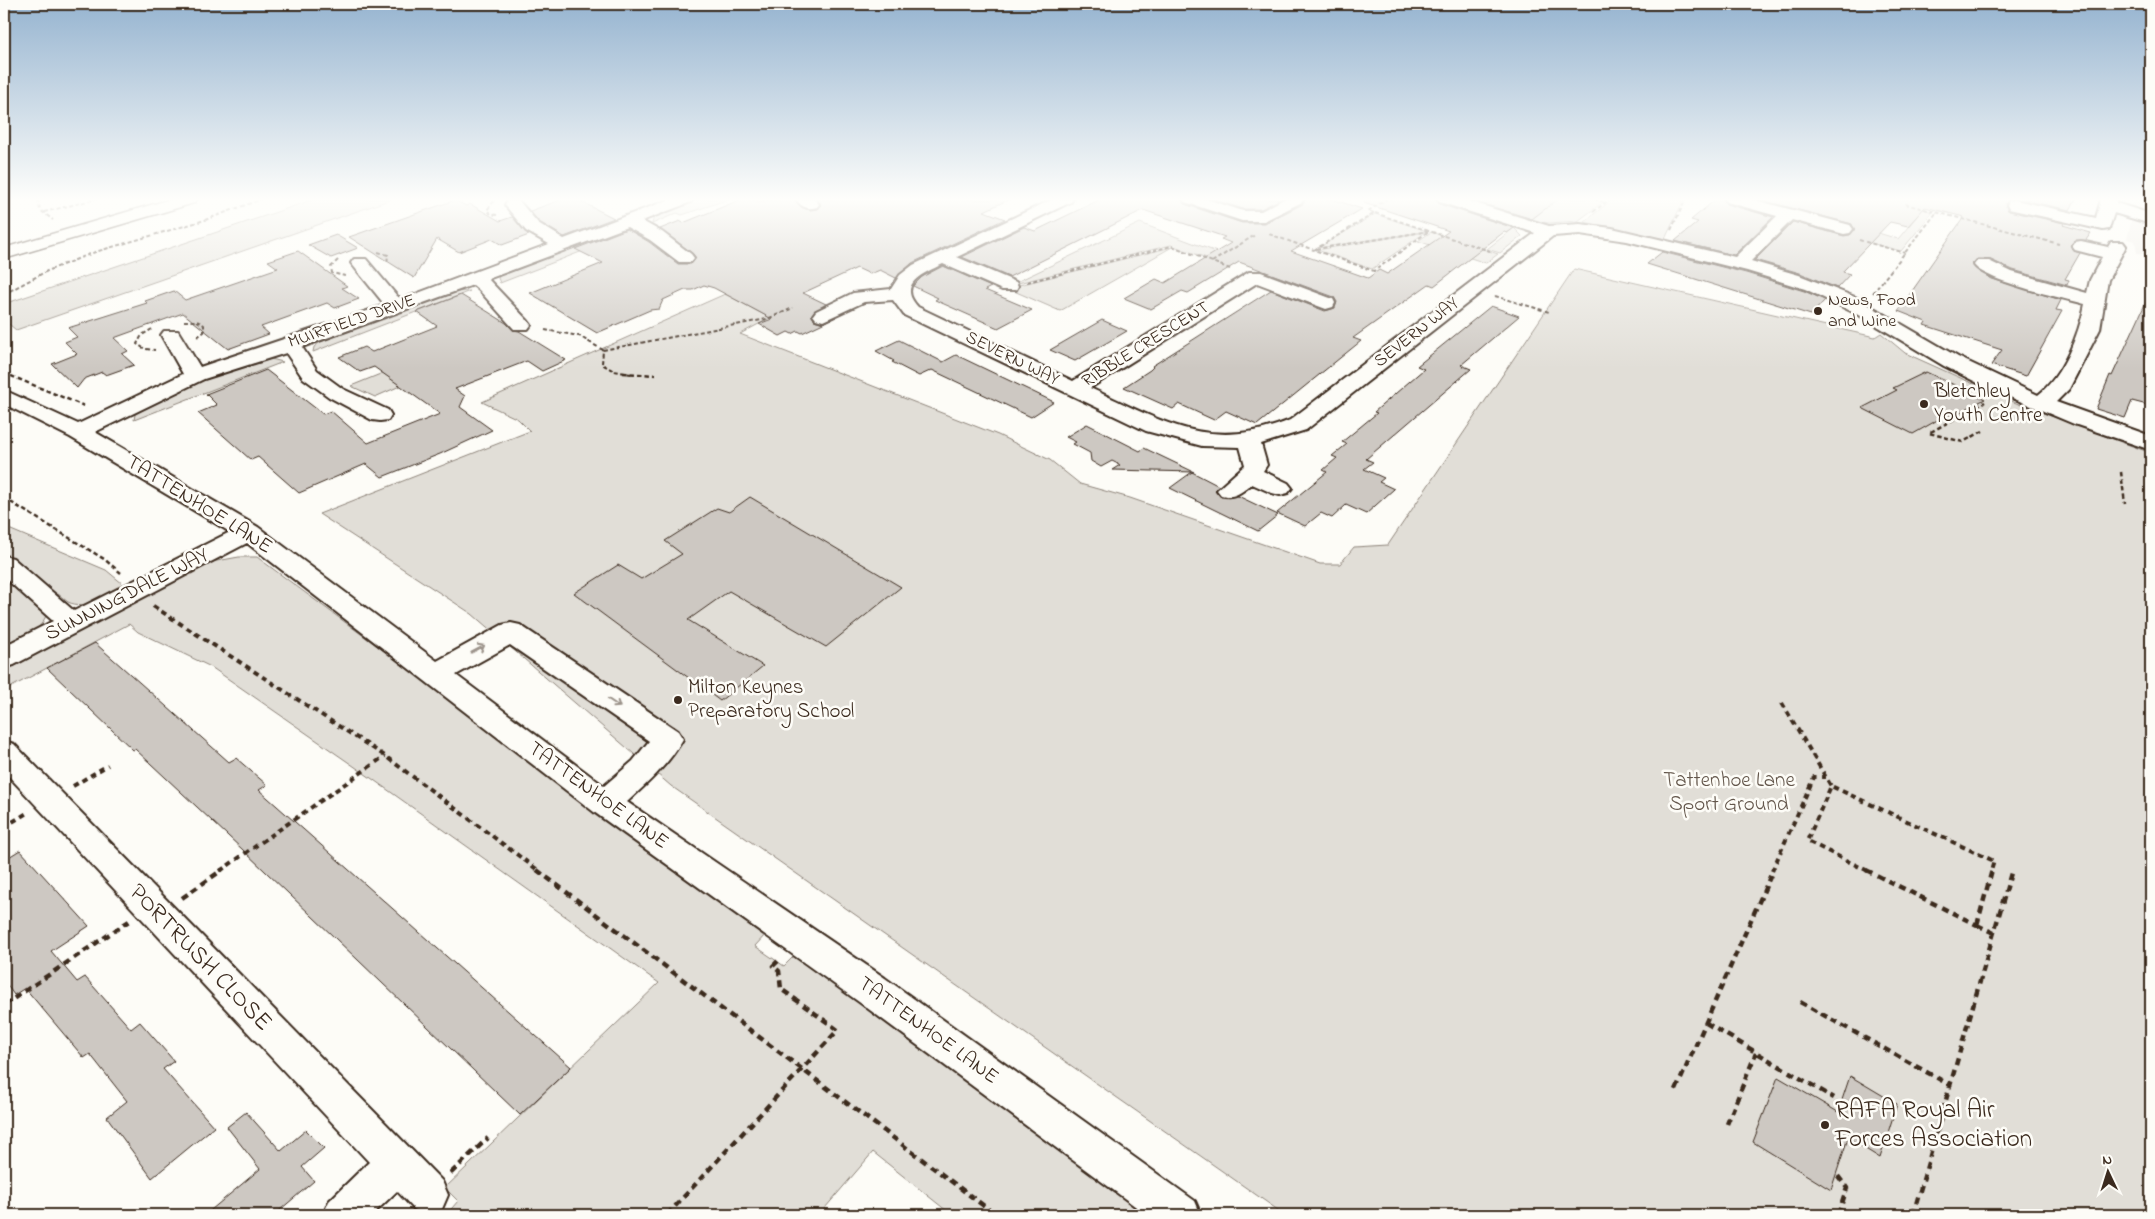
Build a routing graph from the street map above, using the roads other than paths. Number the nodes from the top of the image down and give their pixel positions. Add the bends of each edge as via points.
1 (533, 256) edge
2 (682, 256) edge
3 (947, 256) edge
4 (1517, 256) edge
5 (1705, 256) edge
6 (1746, 256) edge
7 (2112, 256) edge
8 (685, 258) dead end
9 (943, 258) junction
10 (356, 262) road end
11 (1738, 264) junction
12 (1983, 265) dead end
13 (474, 278) junction
14 (1009, 286) road end
15 (1298, 292) junction
16 (899, 294) junction
17 (823, 295) dead end
18 (2093, 300) junction
19 (1326, 303) dead end
20 (1282, 305) dead end
21 (400, 306) junction
22 (842, 306) junction
23 (824, 315) dead end
24 (521, 325) dead end
25 (166, 334) road end
26 (290, 344) junction
27 (197, 375) junction
28 (1074, 389) junction
29 (2041, 403) junction
30 (11, 407) edge
31 (380, 415) dead end
32 (82, 420) junction
33 (1249, 441) junction
34 (2136, 453) edge
35 (1250, 474) junction
36 (1280, 488) dead end
37 (1229, 490) dead end
38 (250, 532) junction
39 (4, 564) edge
40 (72, 623) junction
41 (4, 658) edge
42 (436, 674) junction
43 (4, 752) edge
44 (605, 803) junction
45 (398, 1163) junction
46 (428, 1195) dead end
47 (343, 1215) edge
48 (1181, 1215) edge

1 - 13 street, MUIRFIELD DRIVE
2 - 8 street
3 - 9 street
4 - 33 street, SEVERN WAY via 1298,425
5 - 11 street, SEVERN WAY
6 - 11 street
7 - 18 street
9 - 14 street
9 - 16 street via 908,276
10 - 21 street via 390,300
11 - 29 street, SEVERN WAY via 1828,292 1881,318 1969,371
12 - 18 street via 2006,276
13 - 21 street, MUIRFIELD DRIVE
13 - 24 street via 486,286
15 - 19 street, RIBBLE CRESCENT
15 - 20 street
15 - 28 street, RIBBLE CRESCENT via 1255,276
16 - 22 street via 860,297
16 - 28 street, SEVERN WAY via 902,303 911,310
17 - 22 street
18 - 29 street via 2090,329 2059,390
21 - 26 street, MUIRFIELD DRIVE
22 - 23 street
25 - 27 street
26 - 27 street, MUIRFIELD DRIVE
26 - 31 street via 310,374 336,394
27 - 32 street, MUIRFIELD DRIVE
28 - 33 street, SEVERN WAY via 1161,429 1188,437
29 - 34 street, SEVERN WAY
30 - 32 street, TATTENHOE LANE
32 - 38 street, TATTENHOE LANE
33 - 35 street via 1256,465
35 - 36 street
35 - 37 street
38 - 40 street, SUNNINGDALE WAY
38 - 42 street, TATTENHOE LANE
39 - 40 street
40 - 41 street, SUNNINGDALE WAY
42 - 44 street, TATTENHOE LANE
42 -> 44 street via 511,632 668,739 644,769
43 - 45 street, PORTRUSH CLOSE
44 - 48 street, TATTENHOE LANE via 872,990
45 - 46 street, PORTRUSH CLOSE
45 - 47 street

